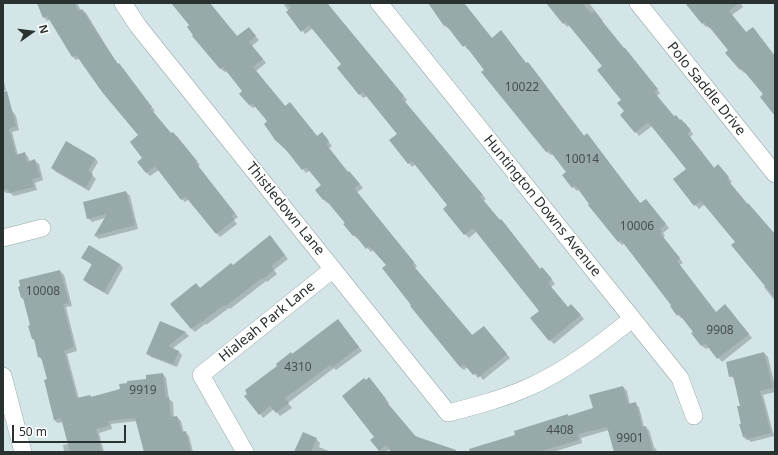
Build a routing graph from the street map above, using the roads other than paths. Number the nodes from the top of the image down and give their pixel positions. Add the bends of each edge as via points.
1 (123, 3) edge
2 (378, 3) edge
3 (638, 3) edge
4 (775, 174) edge
5 (42, 228) dead end
6 (3, 238) edge
7 (332, 269) junction
8 (632, 319) junction
9 (3, 376) edge
10 (694, 416) dead end
11 (23, 452) edge
12 (245, 452) edge

1 - 7 street, Thistledown Lane via 138,26
2 - 8 street, Huntington Downs Avenue
3 - 4 street, Polo Saddle Drive
5 - 6 street
7 - 8 street, Thistledown Lane via 448,413 494,401 528,388 561,371
7 - 12 street, Hialeah Park Lane via 201,374
8 - 10 street, Huntington Downs Avenue via 680,378
9 - 11 street

